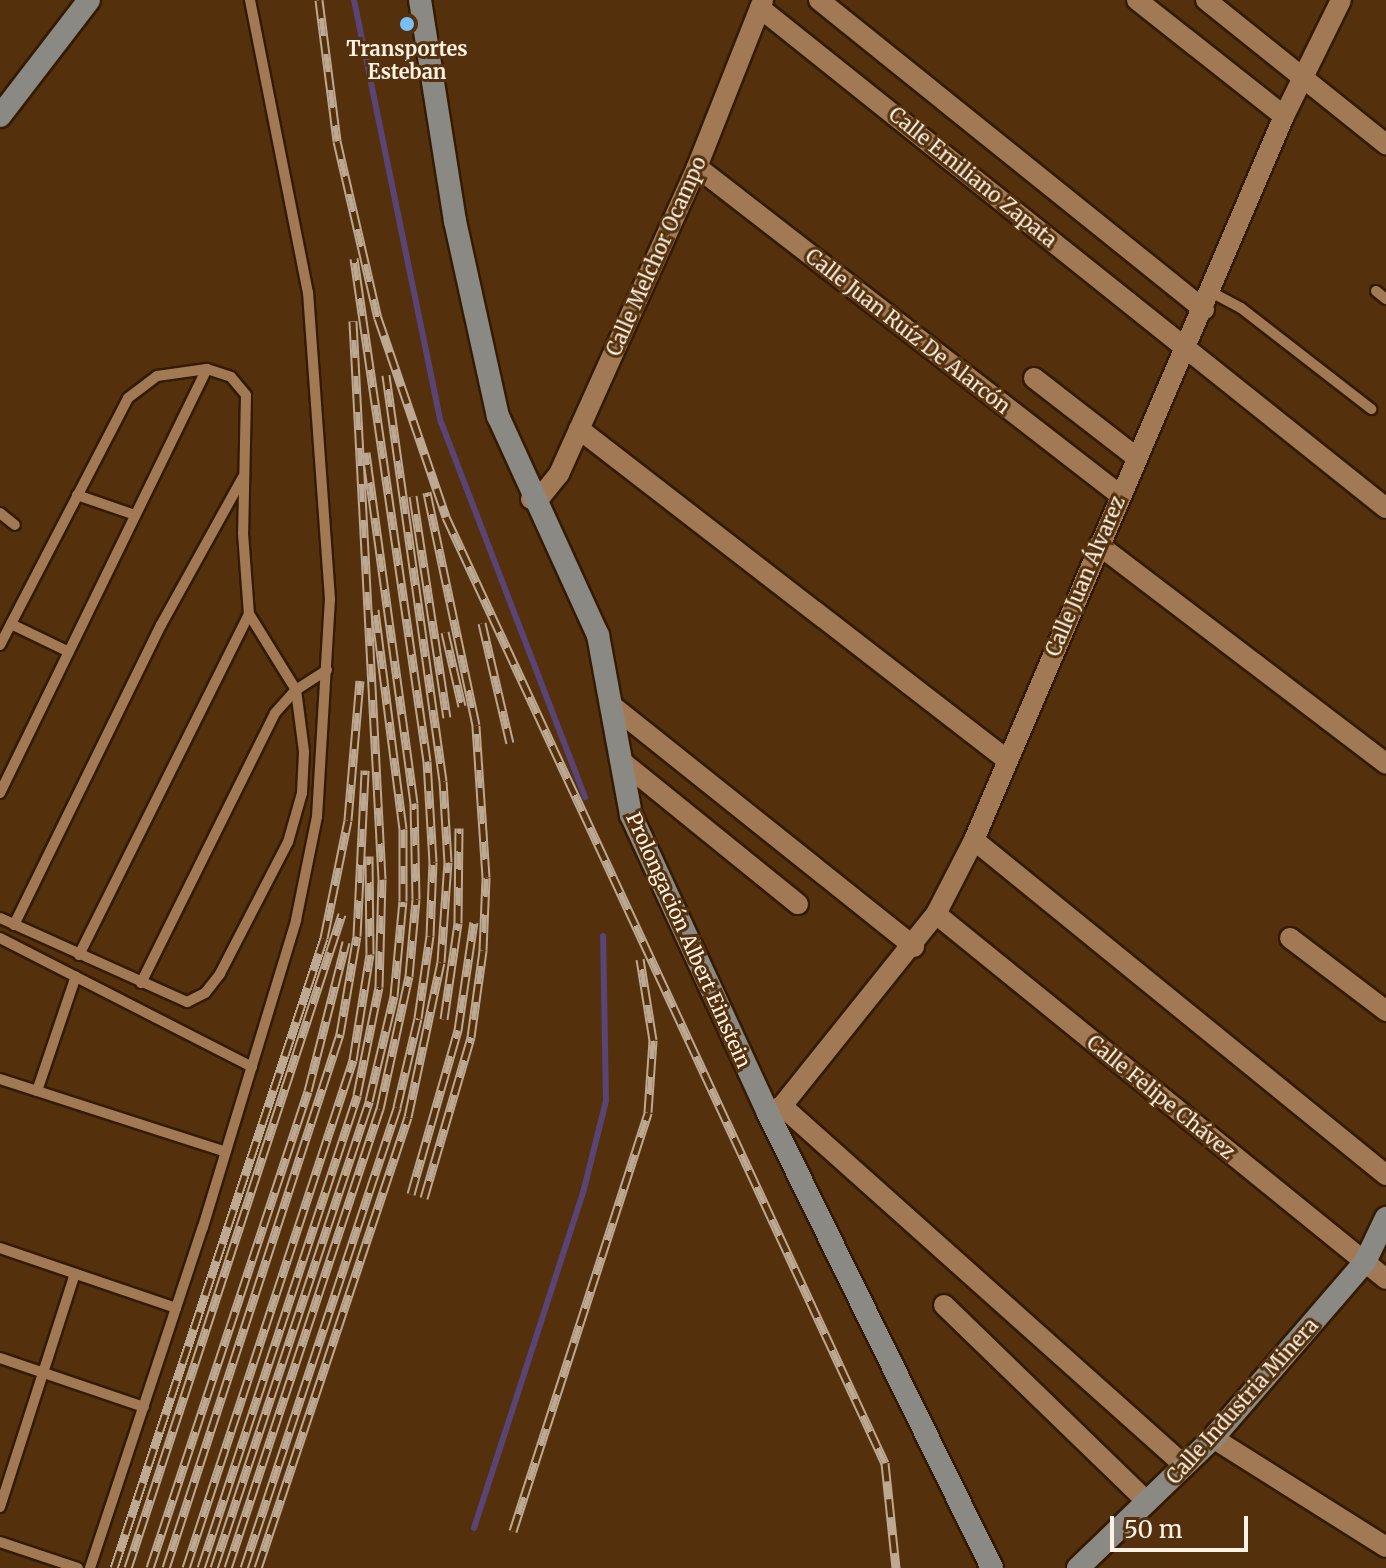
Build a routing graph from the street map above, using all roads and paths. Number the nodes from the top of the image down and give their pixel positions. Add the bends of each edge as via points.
1 (89, 0) edge
2 (250, 0) edge
3 (420, 0) edge
4 (819, 0) edge
5 (1137, 0) edge
6 (1206, 0) edge
7 (1341, 0) edge
8 (762, 4) edge
9 (1302, 75) junction
10 (0, 116) edge
11 (1284, 116) junction
12 (1386, 144) edge
13 (697, 167) junction
14 (1376, 291) dead end
15 (1386, 299) edge
16 (1207, 301) junction
17 (1186, 347) junction
18 (207, 369) junction
19 (1034, 378) dead end
20 (1371, 409) dead end
21 (579, 429) junction
22 (1137, 458) junction
23 (244, 475) junction
24 (77, 495) junction
25 (1120, 495) junction
26 (531, 499) junction
27 (1386, 508) edge
28 (0, 513) edge
29 (135, 515) junction
30 (15, 525) dead end
31 (1099, 545) junction
32 (249, 614) junction
33 (11, 624) junction
34 (0, 645) edge
35 (69, 652) junction
36 (327, 670) junction
37 (296, 690) junction
38 (610, 704) junction
39 (1006, 759) junction
40 (620, 760) junction
41 (1386, 764) edge
42 (0, 793) edge
43 (974, 840) junction
44 (798, 904) dead end
45 (936, 914) junction
46 (0, 918) edge
47 (14, 925) junction
48 (0, 938) edge
49 (1290, 938) dead end
50 (914, 947) junction
51 (79, 955) junction
52 (76, 976) junction
53 (141, 983) junction
54 (1386, 1011) edge
55 (252, 1067) junction
56 (0, 1079) edge
57 (37, 1091) junction
58 (775, 1110) junction
59 (226, 1152) junction
60 (1386, 1175) edge
61 (1386, 1218) edge
62 (0, 1248) edge
63 (1365, 1262) junction
64 (75, 1274) junction
65 (1386, 1279) edge
66 (944, 1305) dead end
67 (176, 1308) junction
68 (0, 1358) edge
69 (44, 1374) junction
70 (144, 1407) junction
71 (1213, 1438) junction
72 (1185, 1466) junction
73 (1147, 1502) junction
74 (0, 1507) edge
75 (0, 1542) edge
76 (1386, 1547) edge
77 (78, 1568) edge
78 (90, 1568) edge
79 (992, 1568) edge
80 (1078, 1568) edge

1 - 10 main road
2 - 36 lane via 308,293 330,599
3 - 26 main road, Prolongación Albert Einstein via 474,316 498,416
4 - 16 street
5 - 11 street
6 - 9 street
7 - 9 street, Calle Juan Álvarez
8 - 13 street, Calle Melchor Ocampo
8 - 17 street, Calle Emiliano Zapata
9 - 11 street, Calle Juan Álvarez
9 - 12 street
11 - 16 street, Calle Juan Álvarez
13 - 21 street, Calle Melchor Ocampo
13 - 25 street, Calle Juan Ruíz De Alarcón
14 - 15 lane
16 - 17 street, Calle Juan Álvarez
16 - 20 lane via 1241,308
17 - 22 street, Calle Juan Álvarez
17 - 27 street, Calle Emiliano Zapata
18 - 23 lane via 231,377 246,395
18 - 24 lane via 157,376 128,398
18 - 29 lane
19 - 22 street
21 - 26 street, Calle Melchor Ocampo via 553,483
21 - 39 street
22 - 25 street, Calle Juan Álvarez
23 - 32 lane
23 - 47 lane via 161,625
24 - 29 lane
24 - 33 lane
25 - 31 street, Calle Juan Álvarez
26 - 38 main road, Prolongación Albert Einstein via 598,635
28 - 30 lane
29 - 35 lane
31 - 39 street, Calle Juan Álvarez
31 - 41 street
32 - 37 lane
32 - 51 lane
33 - 34 lane
33 - 35 lane
35 - 42 lane
36 - 37 lane
36 - 55 lane via 312,856
37 - 53 lane via 265,732
37 - 53 lane via 304,752 298,814 220,974 205,993 187,1002
38 - 40 main road, Prolongación Albert Einstein
38 - 50 street
39 - 43 street, Calle Juan Álvarez
40 - 44 street
40 - 58 main road, Prolongación Albert Einstein via 631,815
43 - 45 street, Calle Juan Álvarez
43 - 60 street
45 - 50 street, Calle Juan Álvarez
45 - 63 street, Calle Felipe Chávez
46 - 47 lane
47 - 51 lane
48 - 52 lane
49 - 54 street
50 - 58 street, Calle Juan Álvarez
51 - 53 lane
52 - 55 lane
52 - 57 lane
55 - 59 lane
56 - 57 lane
57 - 59 lane
58 - 72 street
58 - 79 main road, Prolongación Albert Einstein
59 - 67 lane
61 - 63 main road, Calle Industria Minera
62 - 64 lane
63 - 65 street, Calle Felipe Chávez
63 - 71 main road, Calle Industria Minera
64 - 67 lane
64 - 69 lane
66 - 73 street
67 - 70 lane
68 - 69 lane
69 - 70 lane
69 - 74 lane
70 - 78 lane
71 - 72 main road, Calle Industria Minera
71 - 76 street
72 - 73 main road, Calle Industria Minera
73 - 80 main road, Calle Industria Minera
75 - 77 lane

